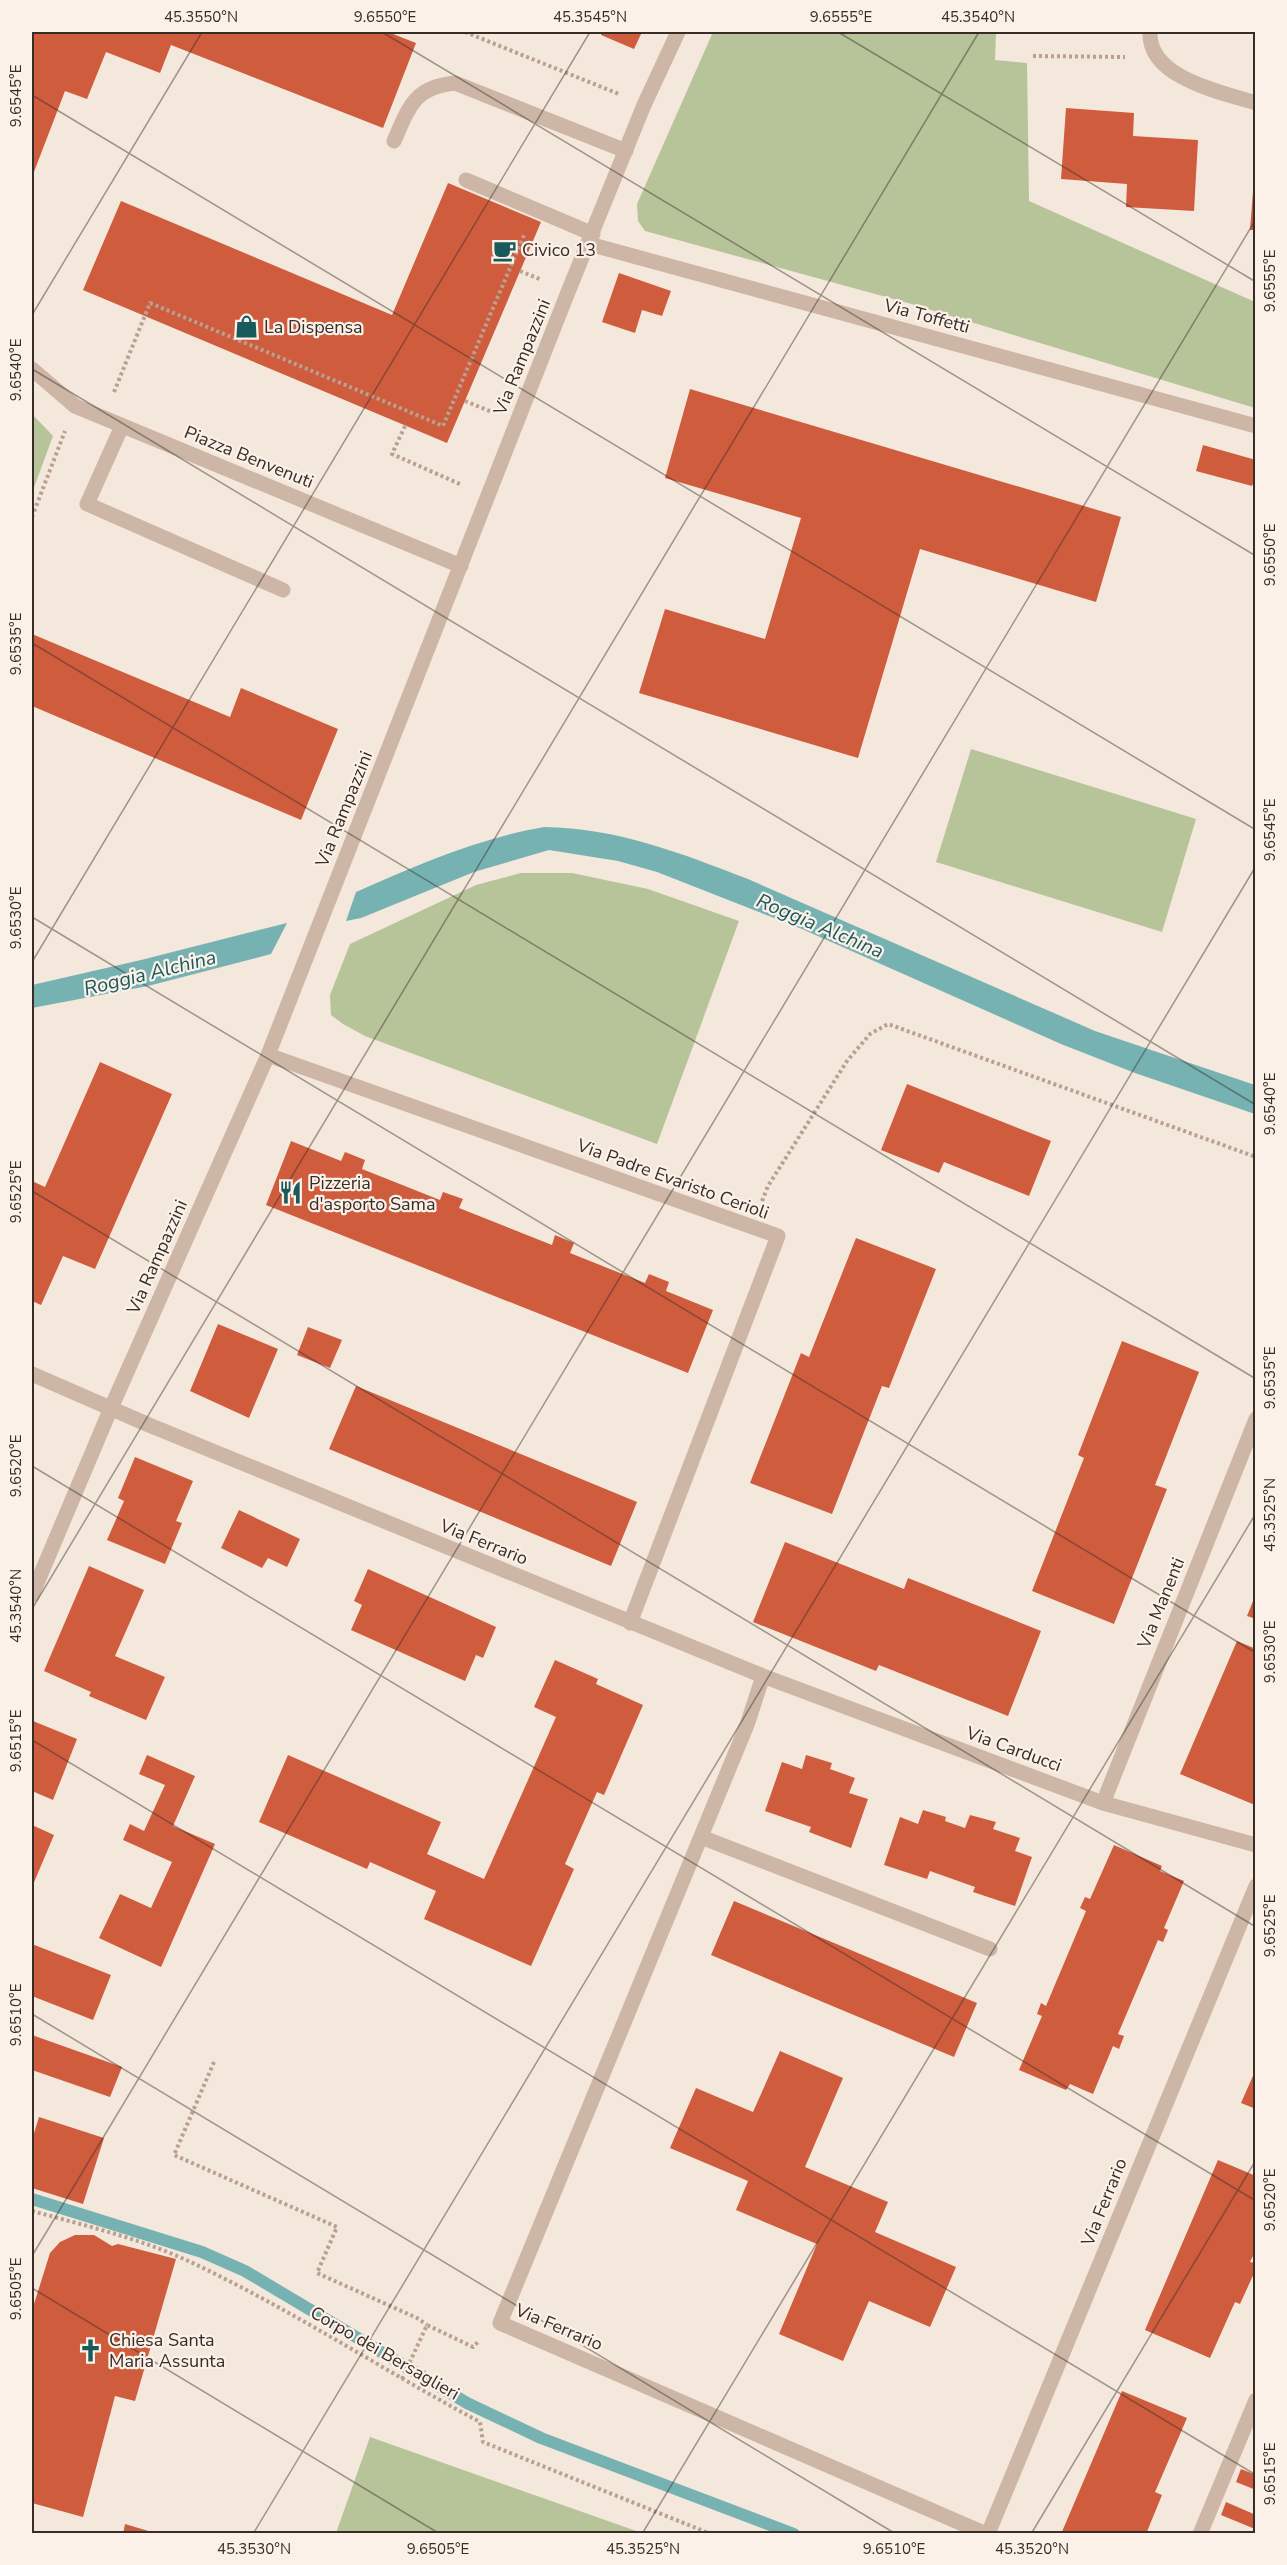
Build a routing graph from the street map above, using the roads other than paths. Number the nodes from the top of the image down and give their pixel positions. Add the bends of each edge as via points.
1 (678, 32) edge
2 (1150, 37) edge
3 (1256, 104) edge
4 (394, 141) dead end
5 (626, 151) junction
6 (466, 180) dead end
7 (591, 239) junction
8 (32, 369) edge
9 (122, 426) junction
10 (1256, 426) edge
11 (461, 566) junction
12 (283, 590) dead end
13 (268, 1055) junction
14 (32, 1374) edge
15 (111, 1408) junction
16 (1256, 1419) edge
17 (32, 1595) edge
18 (630, 1623) junction
19 (763, 1676) junction
20 (1103, 1803) junction
21 (701, 1837) junction
22 (1256, 1845) edge
23 (1256, 1886) edge
24 (990, 1949) dead end
25 (1256, 2400) edge
26 (987, 2534) edge
27 (1200, 2534) edge

1 - 5 street, Via Rampazzini
2 - 3 street via 1165,67 1193,83
4 - 5 street via 408,109 421,93 436,84 455,83
5 - 7 street, Via Rampazzini
6 - 7 street, Via Toffetti
7 - 10 street, Via Toffetti
7 - 11 street, Via Rampazzini
8 - 9 street, Piazza Benvenuti via 75,406
9 - 11 street, Piazza Benvenuti
9 - 12 street via 87,504
11 - 13 street, Via Rampazzini
13 - 15 street, Via Rampazzini
13 - 18 street, Via Padre Evaristo Cerioli via 778,1236
14 - 15 street, Via Ferrario
15 - 17 street, Via Rampazzini
15 - 18 street, Via Ferrario
16 - 20 street, Via Manenti
18 - 19 street, Via Ferrario
19 - 20 street, Via Carducci
19 - 21 street, Via Ferrario
20 - 22 street, Via Carducci
21 - 24 street
21 - 26 street, Via Ferrario via 500,2323
23 - 26 street, Via Ferrario
25 - 27 street

